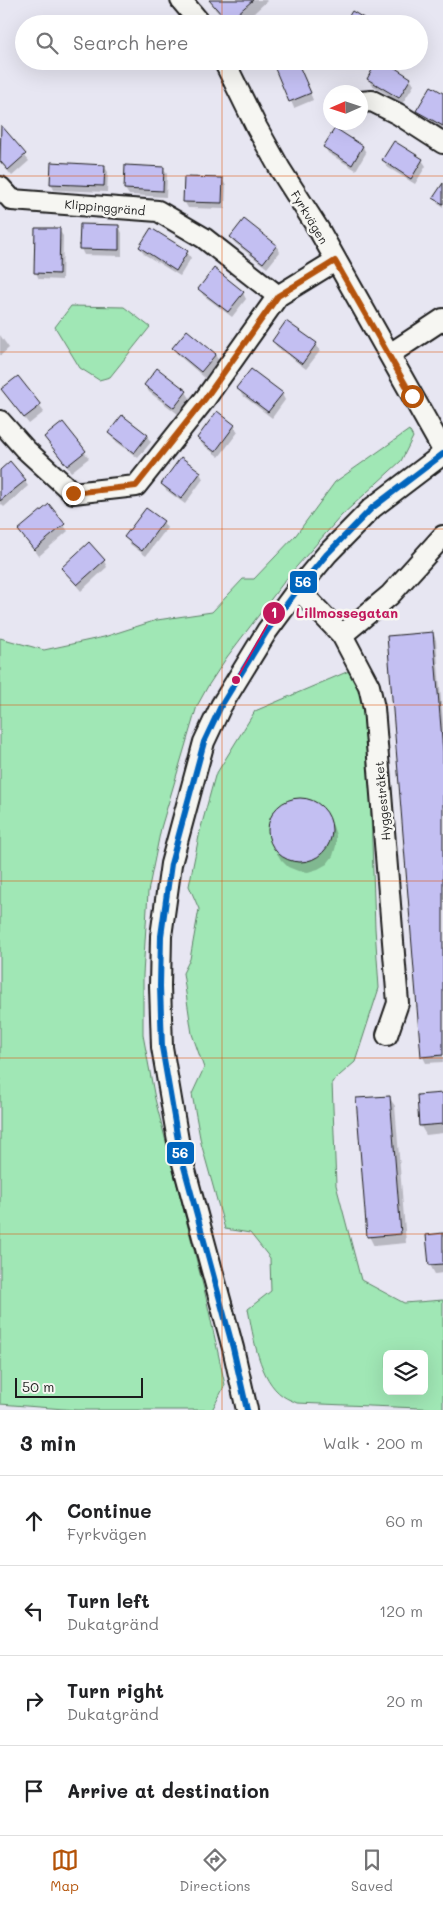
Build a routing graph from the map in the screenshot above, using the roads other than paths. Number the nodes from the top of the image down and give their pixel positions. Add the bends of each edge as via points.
1 (182, 0) edge
2 (194, 15) edge
3 (228, 70) edge
4 (368, 101) edge
5 (443, 143) edge
6 (0, 187) edge
7 (335, 261) junction
8 (278, 296) junction
9 (443, 319) edge
10 (390, 354) junction
11 (0, 421) edge
12 (443, 450) edge
13 (443, 454) edge
14 (443, 536) edge
15 (298, 589) junction
16 (342, 635) junction
17 (387, 1035) dead end
18 (247, 1410) edge

1 - 2 street
3 - 7 street, Fyrkvägen via 257,128
4 - 5 street via 398,114
6 - 8 street, Klippinggränd via 12,200 158,212 204,238
7 - 8 street
7 - 10 street, Fyrkvägen
8 - 11 street via 205,399 136,486 73,493
9 - 10 street
10 - 12 street, Fyrkvägen
13 - 15 street via 372,508
14 - 16 street via 390,595
15 - 16 street, Hyggestråket
15 - 18 street via 248,660 204,742 171,864 161,936 162,1047 171,1106
16 - 17 street, Hyggestråket via 369,686 377,734 398,1003

